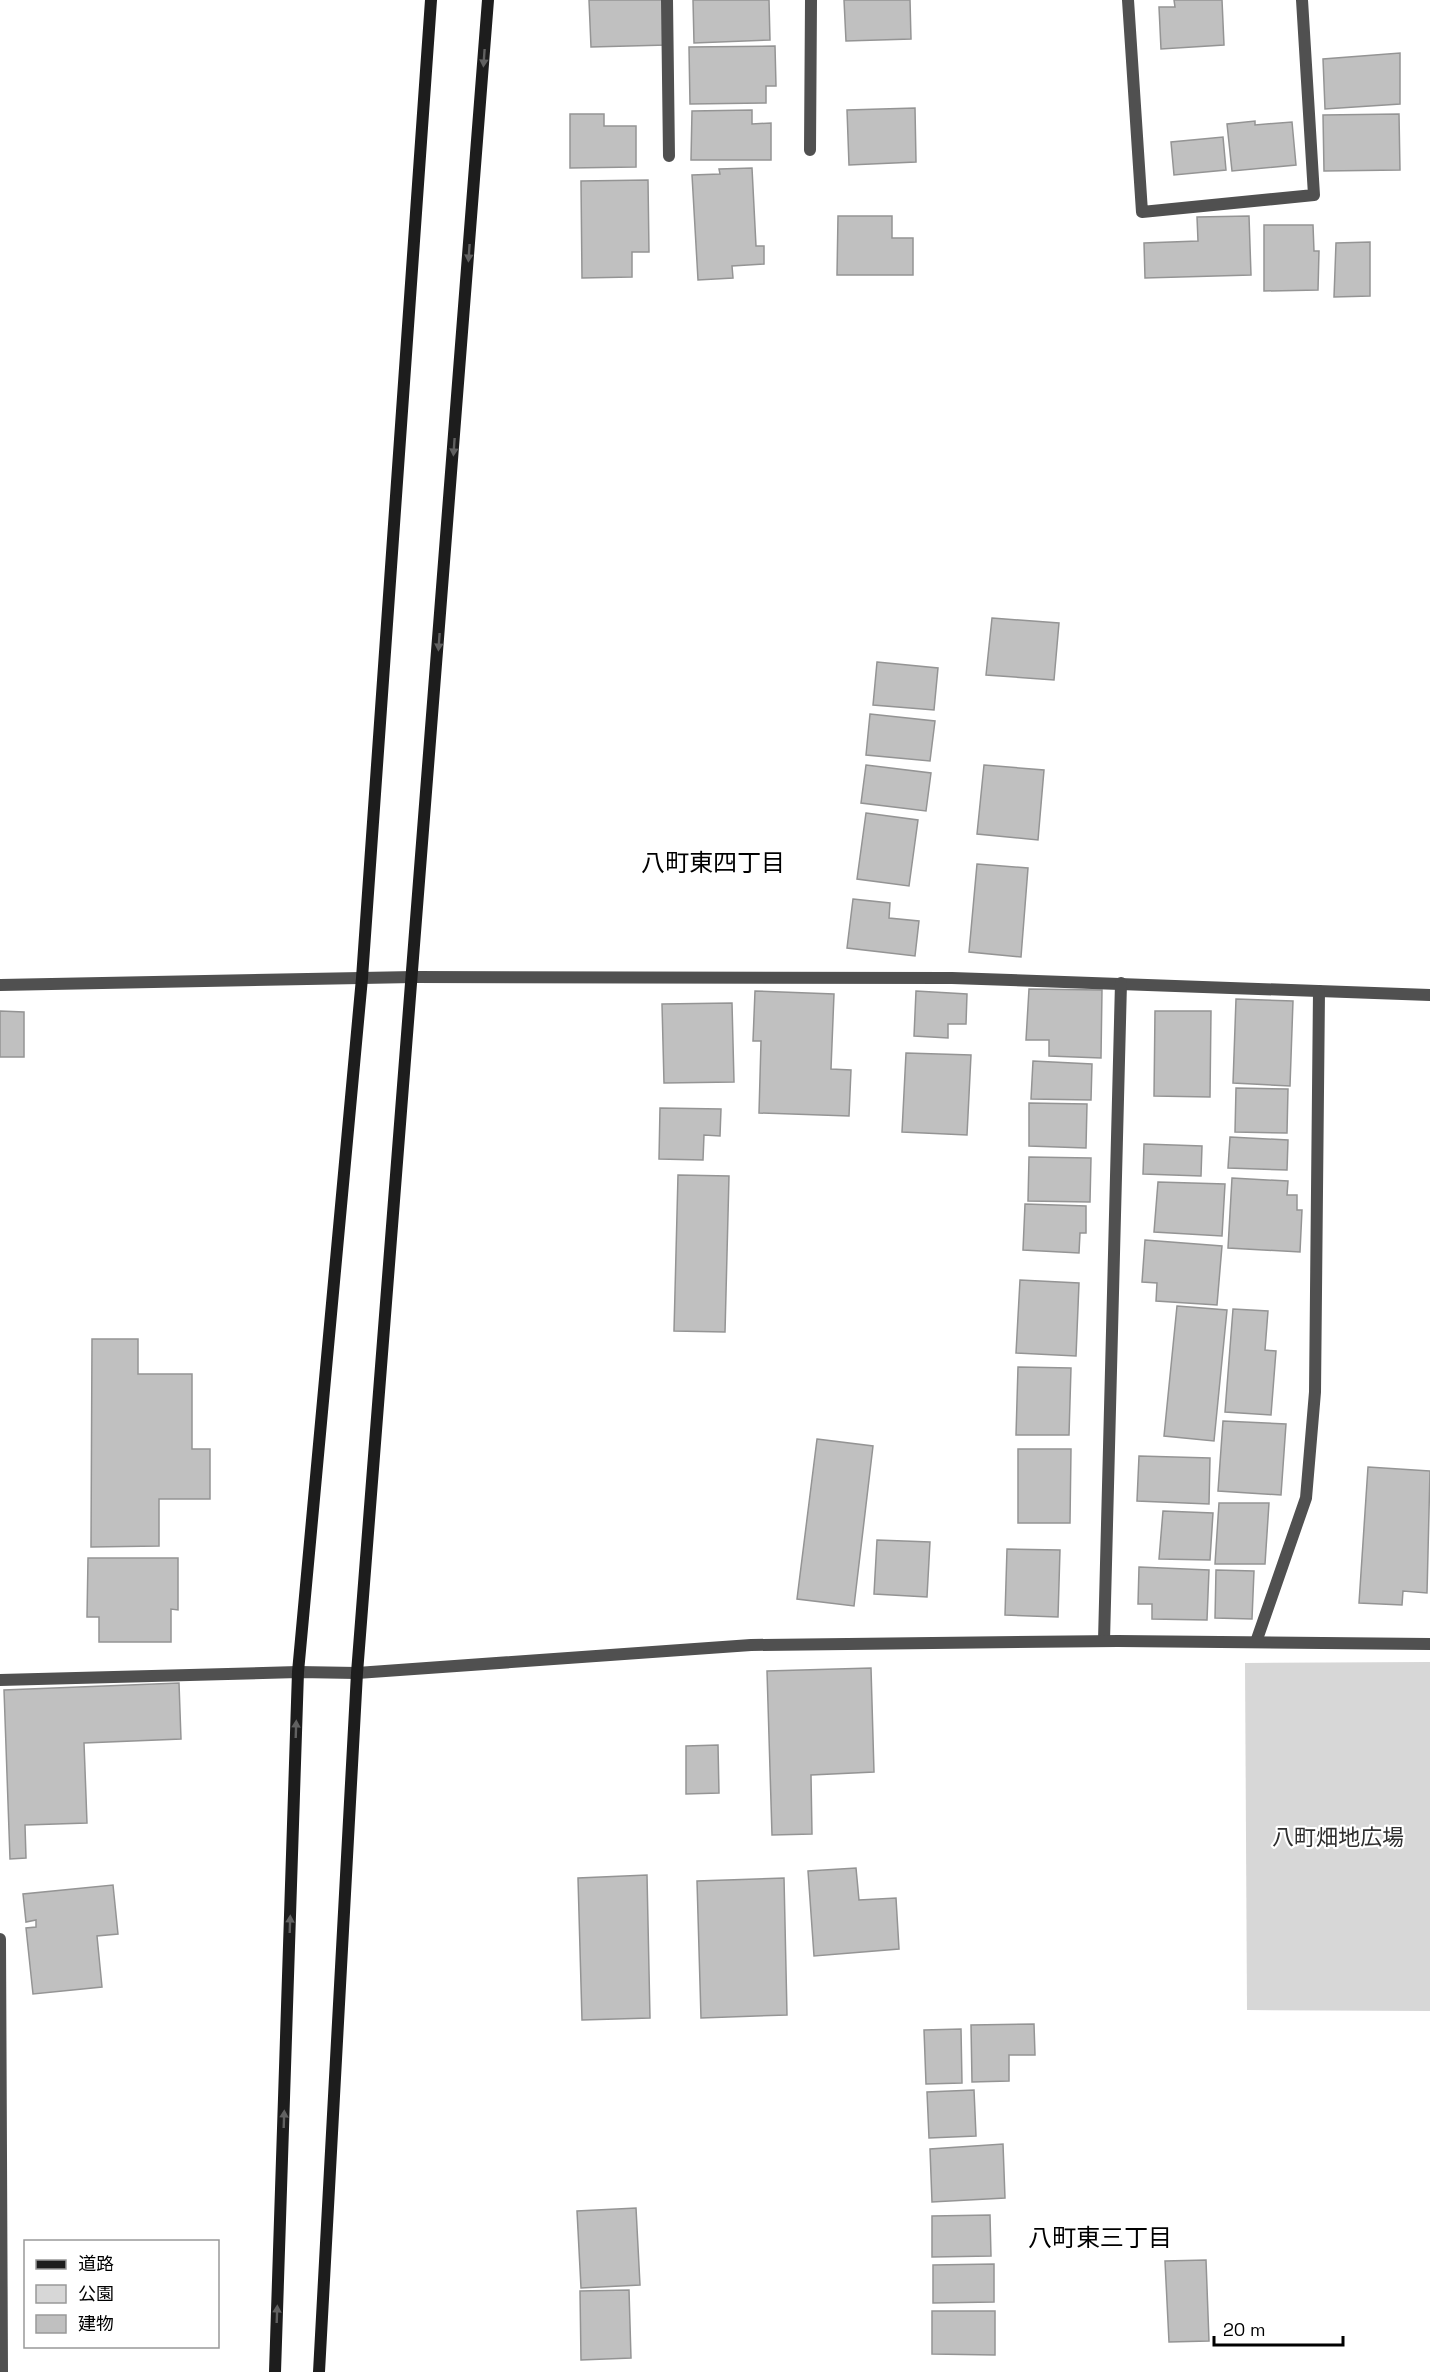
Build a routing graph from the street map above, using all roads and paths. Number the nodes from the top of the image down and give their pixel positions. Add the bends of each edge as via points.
1 (431, 0) edge
2 (488, 0) edge
3 (667, 0) edge
4 (811, 0) edge
5 (1128, 0) edge
6 (1302, 0) edge
7 (810, 150) dead end
8 (669, 156) dead end
9 (414, 977) junction
10 (362, 978) junction
11 (1121, 983) junction
12 (0, 985) edge
13 (1319, 991) junction
14 (1430, 995) edge
15 (1104, 1641) junction
16 (1256, 1642) junction
17 (1430, 1644) edge
18 (298, 1672) junction
19 (357, 1673) junction
20 (0, 1680) edge
21 (0, 1939) edge
22 (2, 2372) edge
23 (276, 2372) edge
24 (319, 2372) edge

1 - 10 street
2 -> 9 street
3 - 8 street
4 - 7 street
5 - 6 street via 1142,212 1314,195
9 - 10 street
9 - 11 street via 952,978
9 - 19 street
10 - 12 street
10 - 18 street
11 - 13 street
11 - 15 street
13 - 14 street
13 - 16 street via 1315,1392 1306,1498
15 - 16 street
15 - 19 street via 751,1645
16 - 17 street
18 - 19 street
18 - 20 street
23 -> 18 street
19 - 24 street
21 - 22 street

